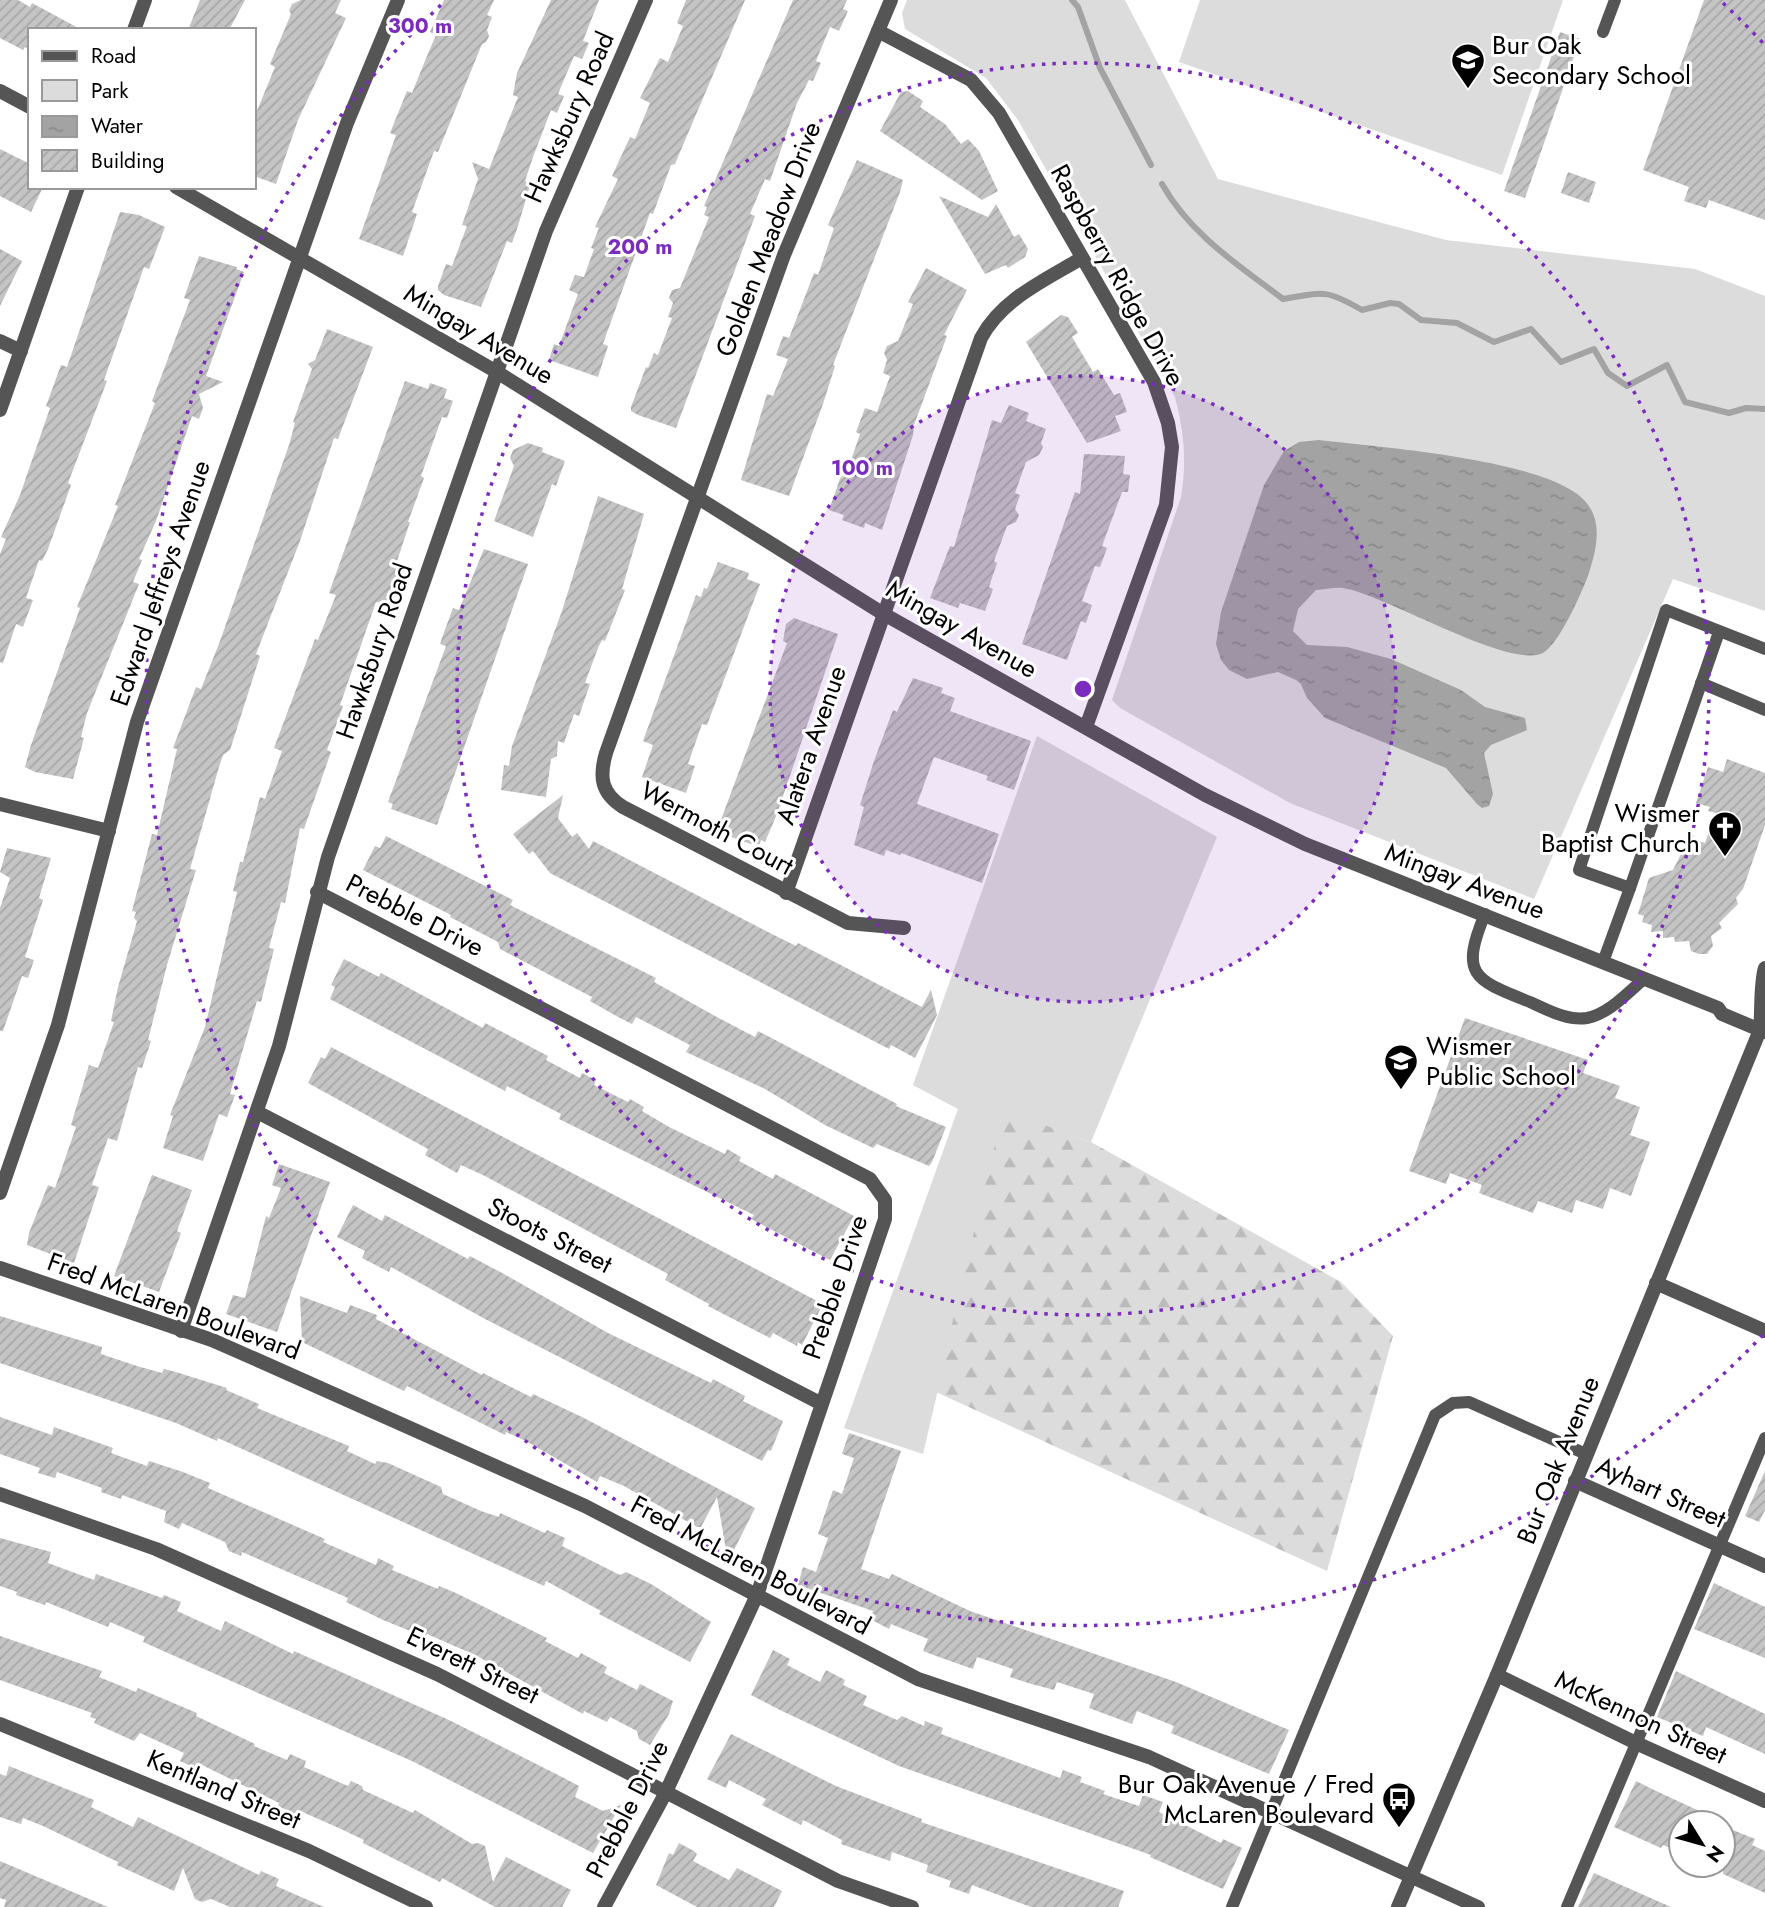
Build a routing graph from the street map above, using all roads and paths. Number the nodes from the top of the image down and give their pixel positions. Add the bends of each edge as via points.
1 (145, 0) edge
2 (398, 0) edge
3 (646, 0) edge
4 (891, 0) edge
5 (1615, 0) edge
6 (135, 28) edge
7 (878, 31) junction
8 (1603, 32) dead end
9 (0, 91) edge
10 (28, 106) edge
11 (77, 189) edge
12 (179, 189) edge
13 (300, 258) junction
14 (1082, 258) junction
15 (0, 341) edge
16 (21, 351) junction
17 (497, 372) junction
18 (0, 410) edge
19 (697, 498) junction
20 (882, 613) junction
21 (1719, 632) junction
22 (1765, 649) edge
23 (1701, 683) junction
24 (1765, 710) edge
25 (1087, 727) junction
26 (0, 804) edge
27 (109, 831) junction
28 (1630, 888) junction
29 (317, 892) junction
30 (786, 893) junction
31 (1485, 914) junction
32 (904, 928) dead end
33 (1603, 962) junction
34 (1765, 968) edge
35 (1644, 979) junction
36 (1763, 1029) edge
37 (257, 1112) junction
38 (0, 1193) edge
39 (0, 1268) edge
40 (1656, 1283) junction
41 (181, 1331) junction
42 (1765, 1331) edge
43 (820, 1403) junction
44 (1765, 1438) edge
45 (1586, 1454) junction
46 (1576, 1481) junction
47 (0, 1494) edge
48 (1720, 1545) junction
49 (1765, 1566) edge
50 (757, 1595) junction
51 (1497, 1675) junction
52 (0, 1724) edge
53 (1636, 1743) junction
54 (665, 1794) junction
55 (1765, 1801) edge
56 (1271, 1813) junction
57 (1410, 1879) junction
58 (426, 1907) edge
59 (604, 1907) edge
60 (912, 1907) edge
61 (1232, 1907) edge
62 (1398, 1907) edge
63 (1478, 1907) edge
64 (1567, 1907) edge

1 - 6 street
2 - 13 street, Edward Jeffreys Avenue via 347,123
3 - 17 street, Hawksbury Road via 546,231
4 - 7 street, Golden Meadow Drive
5 - 8 lane
7 - 14 street, Raspberry Ridge Drive via 971,80 999,113
7 - 19 street, Golden Meadow Drive via 784,255
9 - 10 street
11 - 16 street
12 - 13 street, Mingay Avenue
13 - 17 street, Mingay Avenue
13 - 27 street, Edward Jeffreys Avenue via 137,722
14 - 20 street, Alatera Avenue via 1016,299 991,321 981,338
14 - 25 street, Raspberry Ridge Drive via 1154,382 1172,447 1166,505
15 - 16 street
16 - 18 street
17 - 19 street, Mingay Avenue
17 - 29 street, Hawksbury Road
19 - 20 street, Mingay Avenue
19 - 30 street, Wermoth Court via 606,753 602,782 623,807
20 - 25 street, Mingay Avenue
20 - 30 street, Alatera Avenue
21 - 22 lane
21 - 23 lane
21 - 28 lane via 1666,610 1579,870
23 - 24 lane
23 - 28 lane
25 - 31 street, Mingay Avenue via 1262,824
26 - 27 street
27 - 38 street, Edward Jeffreys Avenue via 58,1025
28 - 33 lane
29 - 37 street, Hawksbury Road via 279,1046
29 - 43 street, Prebble Drive via 870,1179 885,1200 885,1219
30 - 32 street, Wermoth Court via 848,923
31 - 33 street, Mingay Avenue
31 - 35 lane via 1471,952 1478,976 1492,987 1575,1018 1594,1016
33 - 35 street, Mingay Avenue
34 - 36 street, Bur Oak Avenue via 1761,979
35 - 36 street, Mingay Avenue
36 - 40 street, Bur Oak Avenue
37 - 41 street, Hawksbury Road
37 - 43 street, Stoots Street
39 - 41 street, Fred McLaren Boulevard
40 - 42 street
40 - 45 street, Bur Oak Avenue
41 - 50 street, Fred McLaren Boulevard via 212,1340 585,1506
43 - 50 street, Prebble Drive
44 - 48 lane
45 - 46 street, Bur Oak Avenue
45 - 56 lane via 1469,1402 1453,1403 1435,1415
46 - 48 street, Ayhart Street
46 - 51 street, Bur Oak Avenue
47 - 54 street, Everett Street via 156,1549 437,1674 635,1774
48 - 49 street, Ayhart Street
48 - 53 lane
50 - 54 street, Prebble Drive
50 - 56 street, Fred McLaren Boulevard via 918,1679 1149,1757
51 - 53 street, McKennon Street
51 - 57 street, Bur Oak Avenue
52 - 58 street, Kentland Street via 297,1846
53 - 55 street, McKennon Street
53 - 64 lane
54 - 59 street, Prebble Drive
54 - 60 street, Everett Street via 838,1881
56 - 57 street, Fred McLaren Boulevard
56 - 61 lane
57 - 62 street, Bur Oak Avenue
57 - 63 street, Fred McLaren Boulevard

